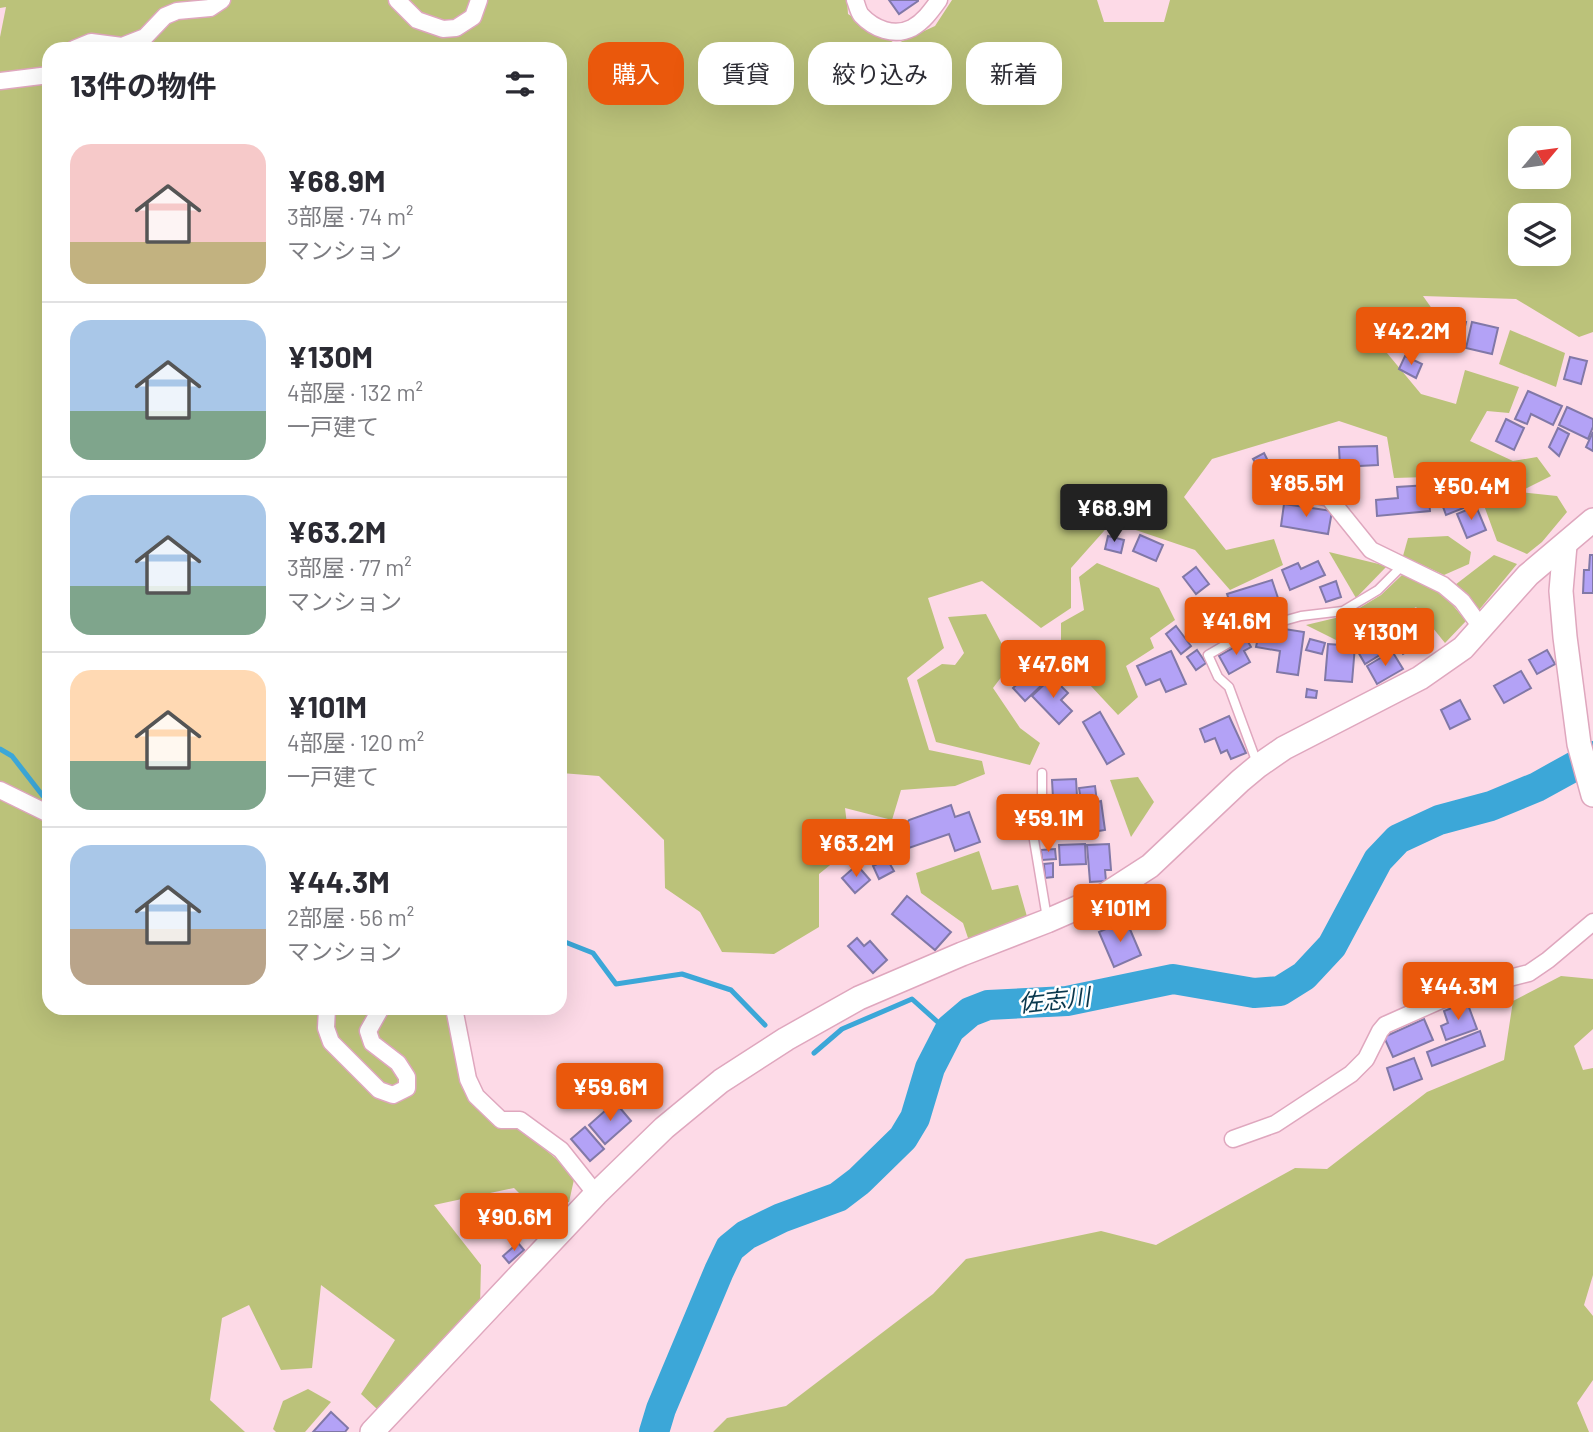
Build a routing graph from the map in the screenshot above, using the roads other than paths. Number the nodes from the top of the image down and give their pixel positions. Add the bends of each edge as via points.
1 (222, 0) edge
2 (397, 0) edge
3 (479, 0) edge
4 (855, 0) edge
5 (939, 0) edge
6 (132, 42) edge
7 (42, 76) edge
8 (0, 81) edge
9 (1292, 489) dead end
10 (1593, 520) edge
11 (1565, 545) junction
12 (1402, 566) junction
13 (1481, 627) junction
14 (1258, 766) junction
15 (1042, 773) dead end
16 (1590, 784) edge
17 (0, 790) edge
18 (42, 811) edge
19 (1047, 921) junction
20 (1593, 922) edge
21 (327, 1015) edge
22 (377, 1015) edge
23 (455, 1015) edge
24 (1233, 1139) dead end
25 (596, 1194) junction
26 (372, 1432) edge

1 - 6 street via 210,8 165,16 145,37
2 - 3 street via 417,20 443,29 456,28 473,17
4 - 5 street via 860,14 877,28 897,33 929,15
7 - 8 street
9 - 12 street via 1329,498 1371,550
10 - 11 street
11 - 13 street via 1528,575
11 - 16 street via 1561,591 1565,637 1579,744
12 - 13 street via 1443,585
12 - 14 lane via 1378,590 1343,611 1251,629 1208,655 1229,687
13 - 14 street via 1463,648 1420,678
14 - 19 street via 1150,866 1101,897
15 - 19 lane via 1042,806 1032,828
17 - 18 street
19 - 25 street via 859,998 786,1039 711,1089
20 - 24 street via 1529,973 1466,989 1385,1025 1366,1059 1351,1074 1275,1124
21 - 22 street via 331,1042 379,1090 393,1095 407,1088 407,1077 398,1063 372,1043 368,1031
23 - 25 street via 468,1079 476,1096 501,1120 520,1120 561,1150
25 - 26 street

